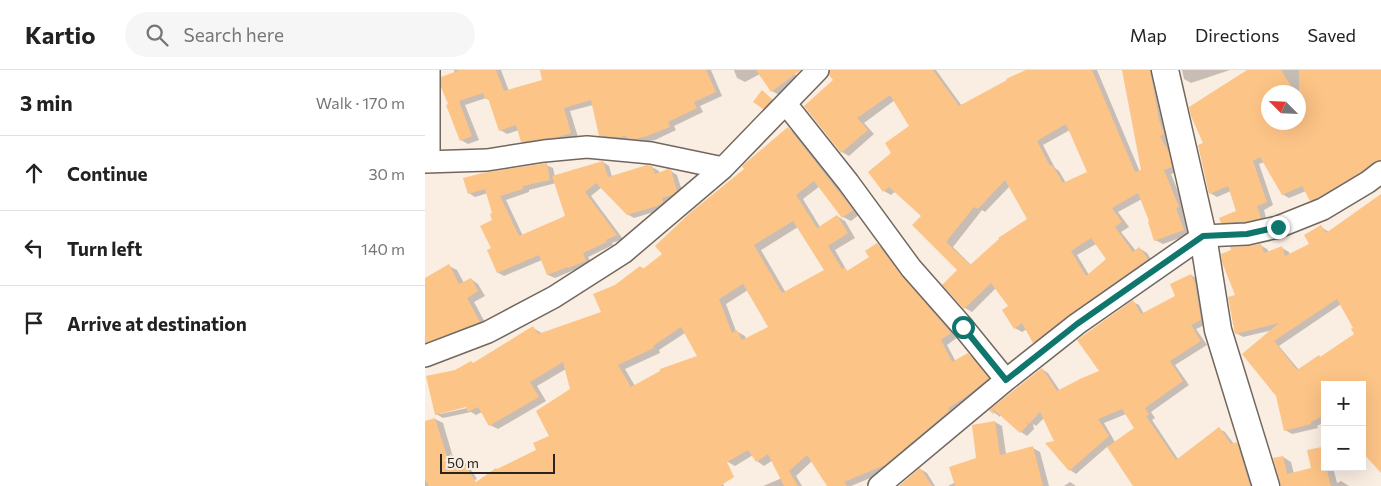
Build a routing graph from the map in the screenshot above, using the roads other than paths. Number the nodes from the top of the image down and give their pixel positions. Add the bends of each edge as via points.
1 (429, 70) edge
2 (1165, 70) edge
3 (812, 73) edge
4 (786, 104) junction
5 (427, 162) edge
6 (723, 168) junction
7 (1381, 172) edge
8 (1203, 236) junction
9 (425, 356) edge
10 (1006, 380) junction
11 (879, 486) edge
12 (1266, 486) edge

1 - 5 street
2 - 8 main road
3 - 4 street
4 - 6 street
4 - 10 street via 849,182 911,268
5 - 6 street via 487,160 587,147 651,153
6 - 9 street via 623,252 554,297 488,332
7 - 8 street via 1323,209 1278,227 1247,234
8 - 10 street via 1077,324
8 - 12 main road via 1218,330
10 - 11 street

